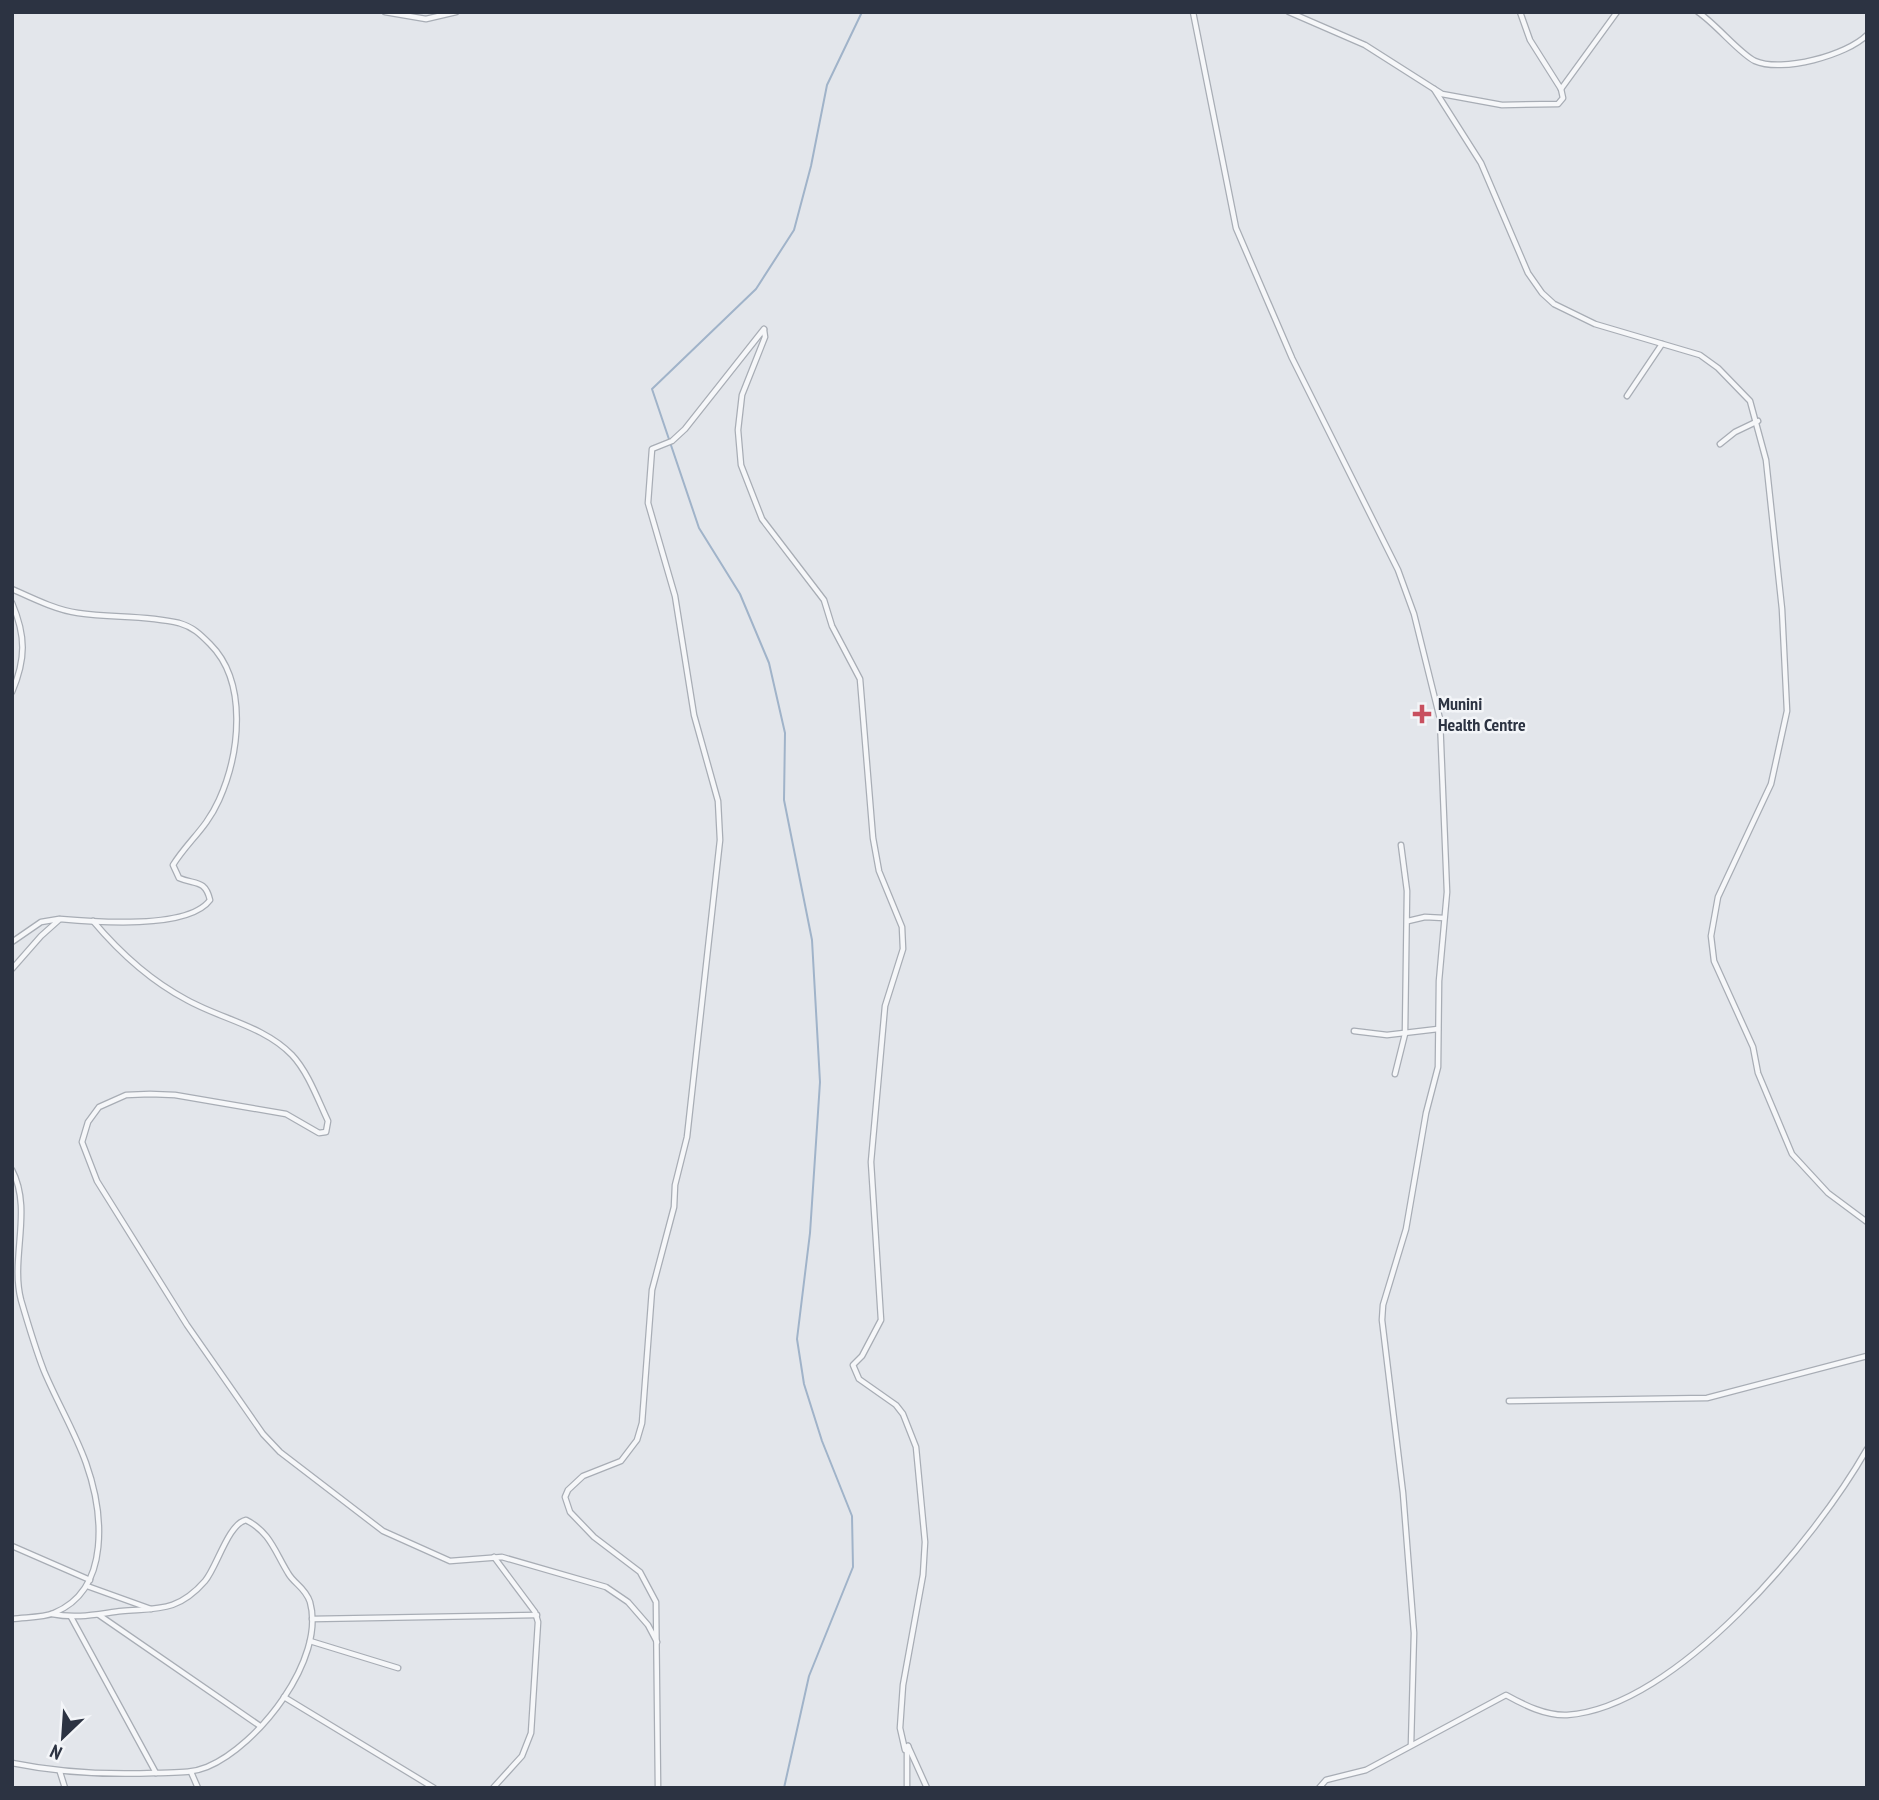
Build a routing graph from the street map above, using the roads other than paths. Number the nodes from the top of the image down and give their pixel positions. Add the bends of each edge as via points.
1 (385, 12) edge
2 (456, 12) edge
3 (1194, 12) edge
4 (1289, 12) edge
5 (1520, 12) edge
6 (1617, 12) edge
7 (1698, 12) edge
8 (1867, 35) edge
9 (1434, 89) junction
10 (1561, 89) junction
11 (1662, 344) junction
12 (1627, 396) dead end
13 (1758, 421) junction
14 (1720, 444) dead end
15 (12, 589) edge
16 (12, 603) edge
17 (12, 692) edge
18 (1401, 845) dead end
19 (1444, 918) junction
20 (60, 919) junction
21 (93, 920) junction
22 (1408, 921) junction
23 (12, 942) edge
24 (12, 969) edge
25 (1438, 1029) junction
26 (1354, 1031) dead end
27 (1405, 1034) junction
28 (1395, 1074) dead end
29 (12, 1170) edge
30 (1867, 1222) edge
31 (1867, 1356) edge
32 (1509, 1401) dead end
33 (1867, 1449) edge
34 (12, 1546) edge
35 (494, 1557) junction
36 (88, 1583) junction
37 (155, 1611) junction
38 (52, 1614) junction
39 (99, 1615) junction
40 (537, 1615) junction
41 (70, 1617) junction
42 (12, 1619) edge
43 (312, 1619) junction
44 (310, 1641) junction
45 (658, 1647) junction
46 (398, 1668) dead end
47 (284, 1697) junction
48 (260, 1726) junction
49 (1411, 1745) junction
50 (908, 1746) junction
51 (12, 1763) edge
52 (60, 1772) junction
53 (191, 1772) junction
54 (156, 1773) junction
55 (65, 1788) edge
56 (198, 1788) edge
57 (434, 1788) edge
58 (493, 1788) edge
59 (658, 1788) edge
60 (907, 1788) edge
61 (927, 1788) edge
62 (1319, 1788) edge

1 - 2 street via 426,19
3 - 19 street via 1236,228 1292,358 1398,570 1413,614 1444,745
4 - 9 street via 1365,45
5 - 10 street via 1530,40
6 - 10 street
7 - 8 street via 1754,60 1767,64 1816,58 1858,44
9 - 10 street via 1458,99 1502,105 1558,104 1563,98
9 - 11 street via 1481,163 1528,273 1542,293 1573,315
11 - 12 street
11 - 13 street via 1700,355 1718,368 1750,401
13 - 14 street
13 - 30 street via 1782,609 1787,711 1771,784 1718,897 1711,936 1714,961 1754,1047 1758,1073 1792,1154 1828,1193
15 - 21 street via 77,613 130,615 189,626 222,656 230,670 237,726 230,773 209,821 173,865 179,878 200,882 210,900 196,911 162,919
16 - 17 street via 25,640
18 - 22 street
19 - 22 street
19 - 25 street
20 - 21 street
20 - 23 street via 41,922
20 - 24 street
21 - 35 street via 117,950 149,976 187,1000 245,1024 292,1055 328,1121 326,1132 319,1133 286,1114 175,1094 126,1095 93,1113 82,1142 87,1160 187,1325 263,1434 311,1477 383,1531 450,1561
22 - 27 street
25 - 27 street
25 - 49 street via 1436,1074 1406,1229 1382,1320 1414,1633
26 - 27 street
27 - 28 street
29 - 36 street via 21,1198 20,1296 43,1368 89,1473 98,1539 97,1561
31 - 32 street via 1707,1398
33 - 49 street via 1829,1508 1762,1589 1676,1670 1651,1687 1602,1707 1566,1715 1506,1695
34 - 36 street
35 - 40 street
35 - 45 street via 530,1563 617,1593 648,1625
36 - 37 street
36 - 38 street via 71,1604
37 - 39 street
37 - 43 street via 179,1603 204,1583 236,1526 246,1520 279,1551 288,1573 303,1587
38 - 41 street
38 - 42 street
39 - 41 street
39 - 48 street
40 - 43 street
40 - 58 street via 531,1733 522,1756
41 - 54 street
43 - 44 street
44 - 46 street
44 - 47 street via 306,1658
45 - 50 street via 656,1602 640,1572 594,1537 570,1512 565,1497 583,1475 621,1461 637,1440 642,1423 652,1290 687,1137 720,841 718,801 694,715 675,596 648,503 652,449 672,441 685,429 764,329 738,412 740,465 762,519 824,600 832,626 860,679 873,838 879,871 902,927 904,949 885,1006 871,1162 881,1320 853,1365 859,1379 903,1414 917,1454 925,1542 903,1685 900,1728 905,1750
45 - 59 street
47 - 48 street
47 - 57 street
48 - 53 street via 229,1755
49 - 62 street via 1366,1770 1326,1780
50 - 60 street
50 - 61 street
51 - 52 street
52 - 54 street
52 - 55 street
53 - 54 street
53 - 56 street

